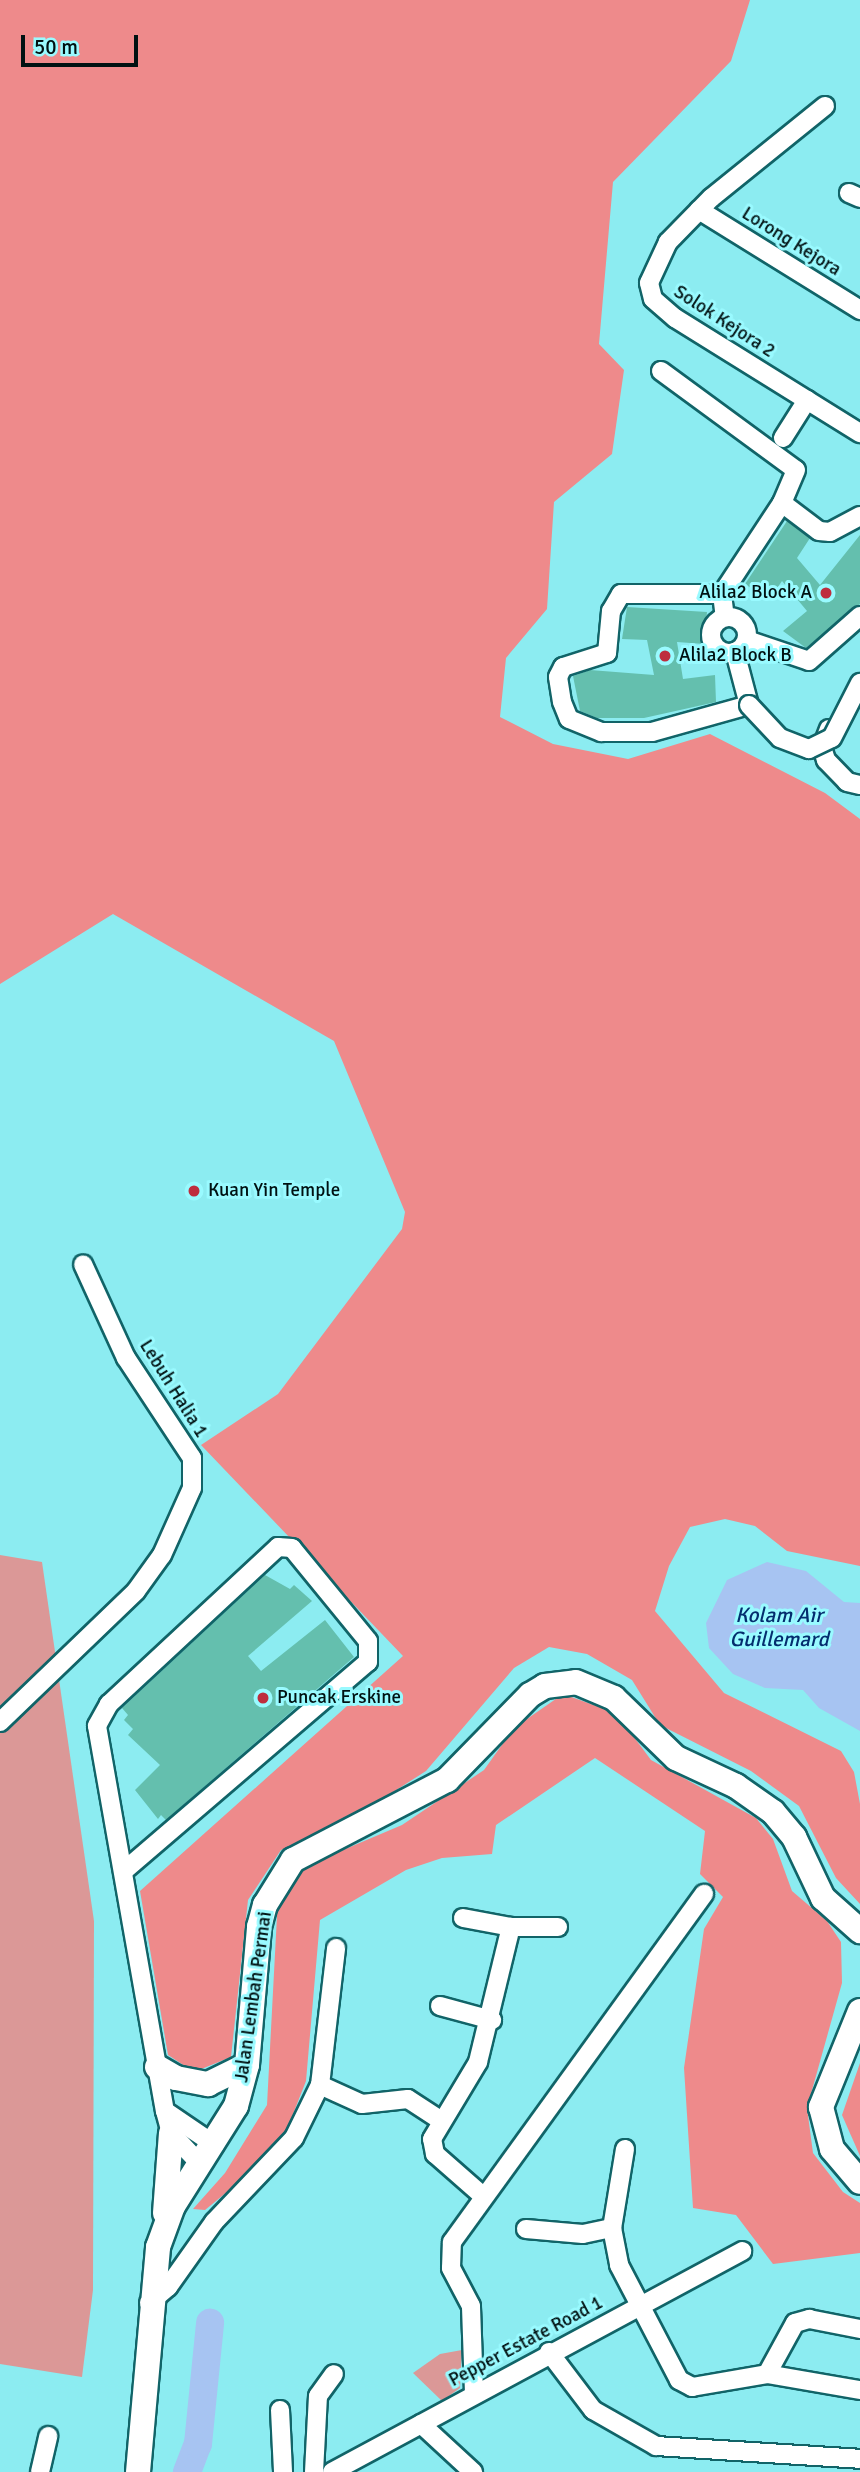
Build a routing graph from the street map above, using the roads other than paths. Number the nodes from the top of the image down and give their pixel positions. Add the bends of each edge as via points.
1 (825, 106) dead end
2 (699, 210) junction
3 (860, 310) edge
4 (661, 371) dead end
5 (807, 400) junction
6 (860, 433) edge
7 (783, 438) dead end
8 (782, 503) junction
9 (860, 516) edge
10 (722, 594) junction
11 (860, 616) edge
12 (725, 617) junction
13 (741, 646) junction
14 (860, 683) edge
15 (749, 705) junction
16 (860, 785) edge
17 (83, 1264) dead end
18 (0, 1722) edge
19 (125, 1870) junction
20 (705, 1894) dead end
21 (463, 1917) dead end
22 (511, 1927) junction
23 (558, 1927) dead end
24 (860, 1931) edge
25 (336, 1948) dead end
26 (440, 2006) dead end
27 (860, 2011) edge
28 (492, 2020) junction
29 (247, 2064) junction
30 (157, 2067) junction
31 (320, 2085) junction
32 (440, 2120) junction
33 (168, 2122) junction
34 (625, 2149) dead end
35 (208, 2155) junction
36 (860, 2182) edge
37 (483, 2196) junction
38 (163, 2227) junction
39 (612, 2228) junction
40 (526, 2229) dead end
41 (742, 2251) dead end
42 (149, 2303) junction
43 (639, 2305) junction
44 (860, 2329) edge
45 (550, 2352) junction
46 (334, 2374) dead end
47 (767, 2374) junction
48 (860, 2390) edge
49 (474, 2393) junction
50 (280, 2410) dead end
51 (421, 2424) junction
52 (48, 2436) dead end
53 (860, 2459) edge
54 (40, 2472) edge
55 (138, 2472) edge
56 (284, 2472) edge
57 (314, 2472) edge
58 (332, 2472) edge
59 (473, 2472) edge

1 - 2 street, Solok Kejora 2
2 - 3 street, Lorong Kejora
2 - 5 street, Solok Kejora 2 via 653,264 649,284 653,299
4 - 8 street via 793,464 796,477
5 - 6 street, Solok Kejora 2
5 - 7 street
8 - 9 street via 819,531 830,532
8 - 10 street
10 - 12 street
10 - 15 street via 621,594 611,611 607,653 563,667 558,677 562,702 575,723 601,732 652,732
11 - 13 street via 809,661
12 - 13 street via 743,622
12 - 13 street via 715,623 711,641 718,650
13 - 15 street
14 - 15 street, bridge via 832,738 809,749 780,738
14 - 16 street via 822,747 834,769 847,782
17 - 18 street, Lebuh Halia 1 via 126,1358 191,1458 192,1488 162,1555 136,1591
19 - 19 street via 106,1796 97,1726 109,1704 278,1547 292,1548 369,1642 368,1662
19 - 30 street
20 - 37 street
21 - 22 street
22 - 23 street
22 - 28 street
24 - 29 main road, Jalan Lembah Permai via 823,1898 794,1837 773,1812 736,1786 676,1758 599,1688 559,1682 521,1703 447,1780 370,1824 315,1846 278,1879 259,1927
25 - 31 street
26 - 28 street
27 - 36 main road via 821,2107 832,2149
28 - 32 street via 461,2095
29 - 30 main road via 208,2084 176,2078
29 - 35 main road, Jalan Lembah Permai via 236,2106
30 - 33 street
31 - 32 street via 362,2104 408,2099
31 - 42 street via 294,2138 215,2222 168,2287
32 - 37 street via 432,2139 435,2154
33 - 35 street
33 - 38 main road
34 - 39 street
35 - 38 main road, Jalan Lembah Permai
37 - 49 street via 452,2242 449,2256 471,2306
38 - 42 main road, Jalan Lembah Permai
39 - 40 street via 583,2234
39 - 43 street via 619,2265
41 - 43 street, Pepper Estate Road 1
42 - 55 main road, Jalan Lembah Permai
43 - 45 street, Pepper Estate Road 1
43 - 47 street via 679,2380 692,2386
44 - 47 street via 809,2319 795,2323
45 - 49 street, Pepper Estate Road 1
45 - 53 street via 593,2410 656,2446
46 - 57 street via 317,2396
47 - 48 street
49 - 51 street, Pepper Estate Road 1
50 - 56 street
51 - 58 street, Pepper Estate Road 1
51 - 59 street
52 - 54 street

